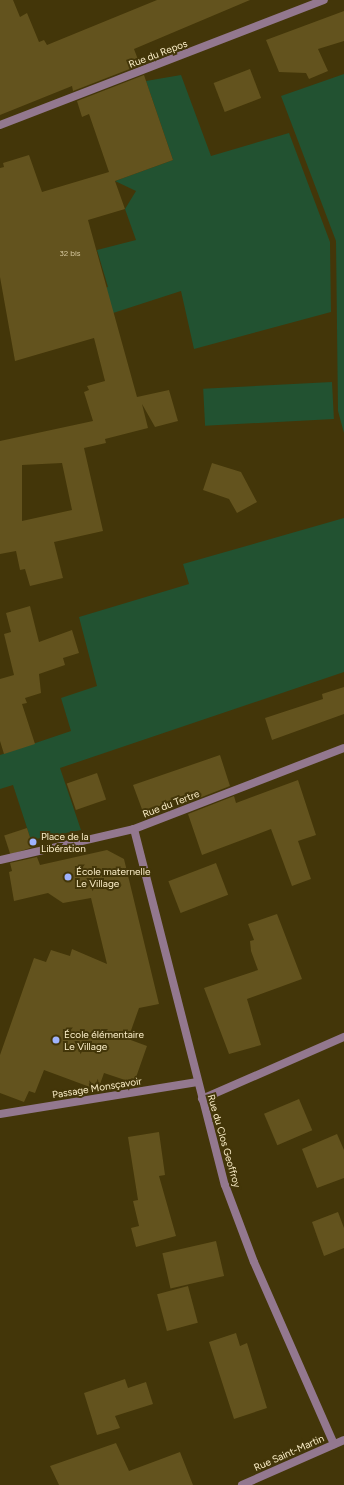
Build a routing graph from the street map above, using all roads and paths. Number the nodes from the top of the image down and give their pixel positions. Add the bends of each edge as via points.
1 (324, 0) edge
2 (0, 125) edge
3 (344, 748) edge
4 (134, 829) junction
5 (0, 860) edge
6 (344, 1037) edge
7 (197, 1082) junction
8 (202, 1099) junction
9 (0, 1114) edge
10 (344, 1440) edge
11 (334, 1444) junction
12 (242, 1485) edge

1 - 2 street, Rue du Repos
3 - 4 street, Rue du Tertre
4 - 5 street, Rue du Tertre
4 - 7 street, Rue du Clos Geoffroy
6 - 8 street
7 - 8 street, Rue du Clos Geoffroy
7 - 9 street, Passage Monsçavoir
8 - 11 street, Rue du Clos Geoffroy via 237,1219
10 - 11 street, Rue Saint-Martin
11 - 12 street, Rue Saint-Martin

